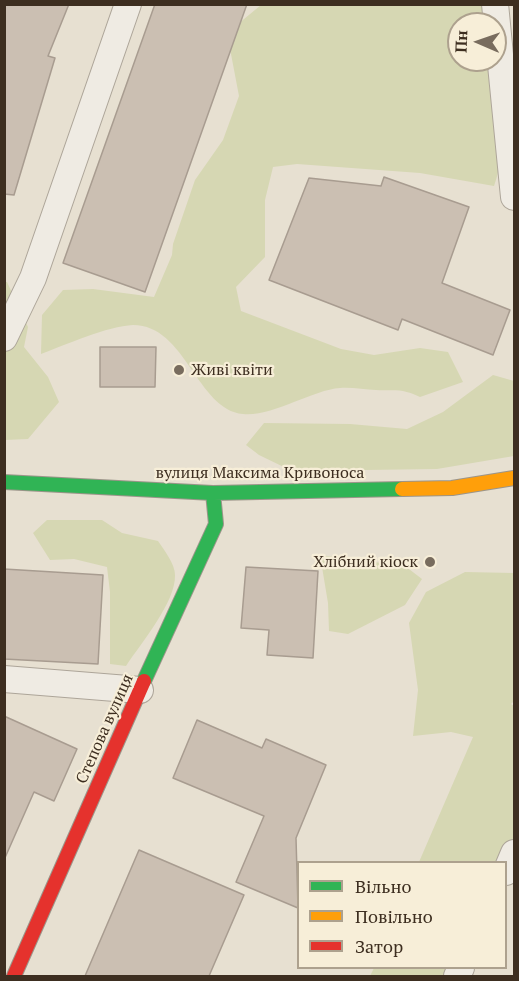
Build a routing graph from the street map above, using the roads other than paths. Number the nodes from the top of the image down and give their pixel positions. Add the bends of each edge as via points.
1 (128, 4) edge
2 (495, 4) edge
3 (514, 197) edge
4 (4, 338) edge
5 (514, 478) edge
6 (4, 482) edge
7 (213, 493) junction
8 (4, 679) edge
9 (140, 690) junction
10 (514, 853) edge
11 (507, 870) edge
12 (14, 976) edge

1 - 4 lane via 33,278
2 - 3 lane
5 - 7 street, вулиця Максима Кривоноса via 452,488
6 - 7 street, вулиця Максима Кривоноса
7 - 9 street, Степова вулиця via 216,524
8 - 9 lane
9 - 12 street, Степова вулиця
10 - 11 lane

